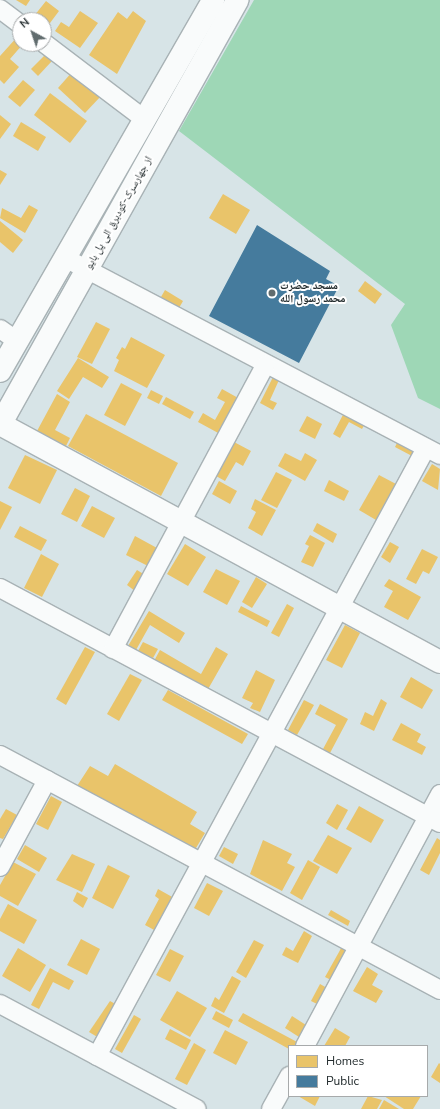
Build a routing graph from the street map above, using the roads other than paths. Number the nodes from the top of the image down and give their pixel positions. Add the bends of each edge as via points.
1 (213, 0) edge
2 (238, 0) edge
3 (0, 9) edge
4 (12, 18) edge
5 (52, 49) edge
6 (144, 119) junction
7 (65, 258) junction
8 (87, 270) junction
9 (8, 335) edge
10 (266, 364) junction
11 (0, 371) edge
12 (0, 424) edge
13 (433, 452) edge
14 (181, 522) junction
15 (0, 588) edge
16 (338, 608) junction
17 (113, 649) junction
18 (440, 662) edge
19 (271, 734) junction
20 (0, 755) edge
21 (48, 780) junction
22 (440, 794) edge
23 (434, 820) edge
24 (202, 862) junction
25 (0, 867) edge
26 (359, 946) junction
27 (440, 990) edge
28 (0, 1004) edge
29 (306, 1045) edge
30 (97, 1056) junction
31 (288, 1078) edge
32 (197, 1109) edge
33 (271, 1109) edge

1 - 6 street
2 - 8 street, از جهارسرک-کودبرق الی پل بایو
3 - 4 street
5 - 6 street
6 - 7 street
7 - 8 street
7 - 9 street
8 - 10 street
8 - 12 street, از جهارسرک-کودبرق الی پل بایو
9 - 11 street
10 - 13 street
10 - 14 street
12 - 14 street
13 - 16 street
14 - 16 street
14 - 17 street
15 - 17 street
16 - 18 street
16 - 19 street
17 - 19 street
19 - 23 street
19 - 24 street
20 - 21 street
21 - 24 street
21 - 25 street
22 - 23 street
23 - 26 street
24 - 26 street
24 - 30 street
26 - 27 street
26 - 29 street
28 - 30 street
30 - 32 street
31 - 33 street

